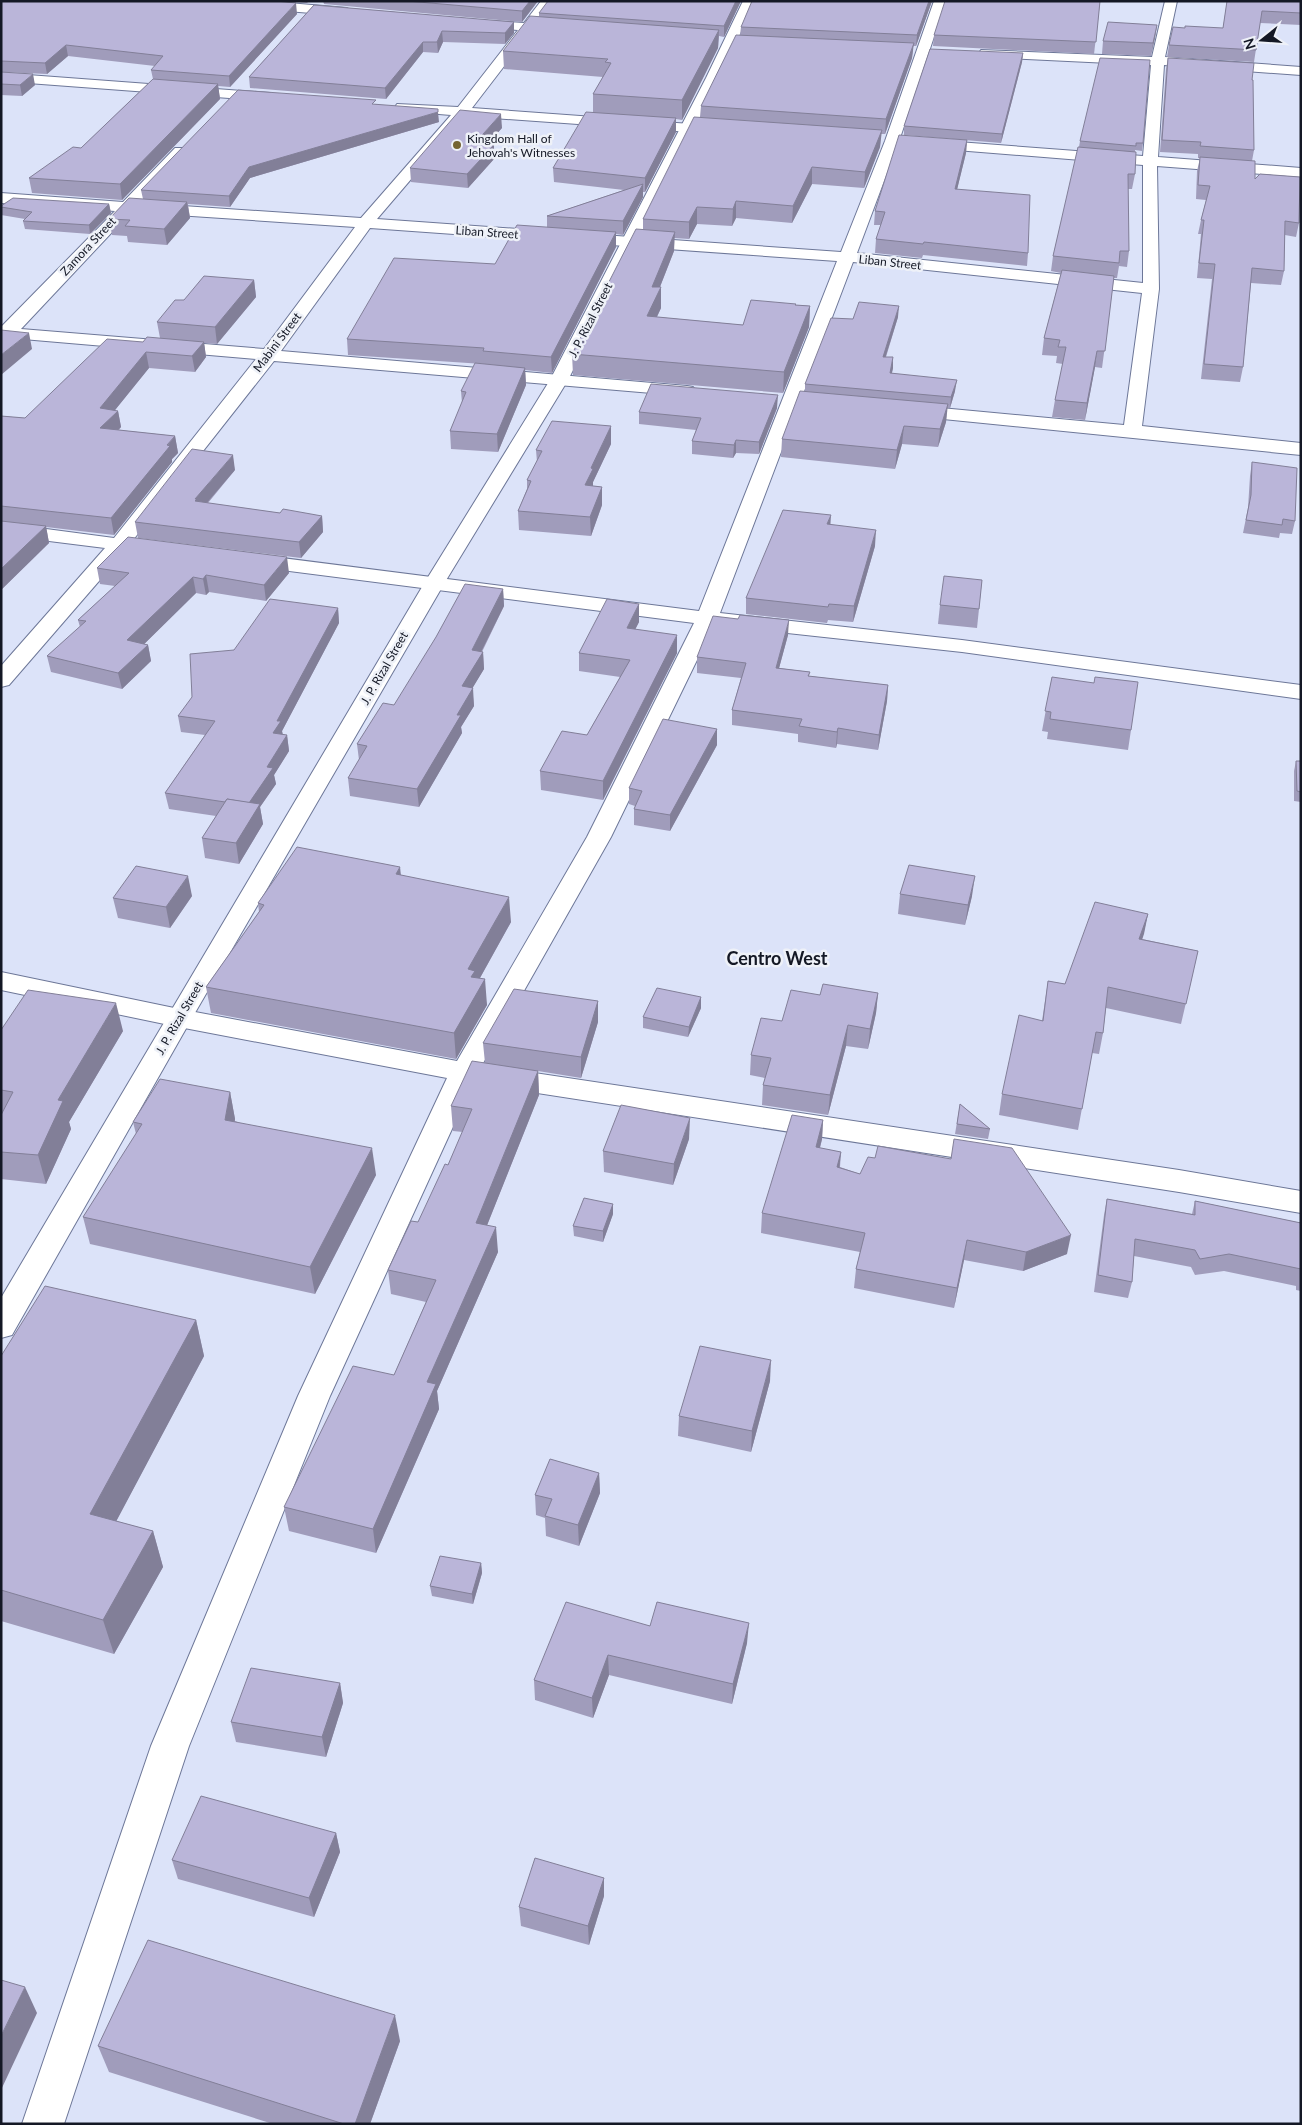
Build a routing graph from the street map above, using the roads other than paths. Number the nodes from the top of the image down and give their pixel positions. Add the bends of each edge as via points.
1 (217, 1) edge
2 (548, 1) edge
3 (749, 1) edge
4 (940, 1) edge
5 (1171, 1) edge
6 (315, 5) edge
7 (361, 13) edge
8 (459, 21) edge
9 (298, 23) edge
10 (528, 27) junction
11 (574, 31) edge
12 (973, 53) edge
13 (1158, 61) junction
14 (1301, 71) edge
15 (1, 77) edge
16 (247, 81) dead end
17 (234, 95) junction
18 (284, 98) edge
19 (383, 106) edge
20 (220, 109) edge
21 (462, 111) junction
22 (687, 128) junction
23 (736, 131) edge
24 (193, 137) edge
25 (895, 141) junction
26 (1150, 161) junction
27 (1301, 173) edge
28 (1, 198) edge
29 (125, 207) junction
30 (365, 224) junction
31 (629, 243) junction
32 (848, 257) junction
33 (1151, 289) junction
34 (3, 334) edge
35 (269, 355) junction
36 (559, 380) junction
37 (704, 393) edge
38 (888, 409) edge
39 (1132, 431) junction
40 (1301, 449) edge
41 (1, 529) edge
42 (119, 544) junction
43 (178, 552) edge
44 (228, 557) edge
45 (436, 582) junction
46 (707, 618) junction
47 (1, 680) edge
48 (1301, 692) edge
49 (1, 981) edge
50 (179, 1018) junction
51 (464, 1072) junction
52 (1301, 1202) edge
53 (1, 1326) edge
54 (43, 2124) edge

1 - 6 street
2 - 10 street, Mabini Street
3 - 22 street, J. P. Rizal Street
4 - 25 street via 921,50
5 - 13 street
6 - 7 street
6 - 9 street
8 - 10 street
10 - 11 street
10 - 21 street, Mabini Street
12 - 13 street
13 - 14 street
13 - 26 street
15 - 17 street
16 - 17 street
17 - 18 street
17 - 20 street
19 - 21 street
21 - 22 street
21 - 30 street, Mabini Street
22 - 23 street
22 - 31 street, J. P. Rizal Street
24 - 29 street, Zamora Street
25 - 26 street
25 - 32 street
26 - 27 street
26 - 33 street
28 - 29 street, Liban Street
29 - 30 street, Liban Street
29 - 34 street, Zamora Street
30 - 31 street, Liban Street
30 - 35 street, Mabini Street
31 - 32 street, Liban Street
31 - 36 street, J. P. Rizal Street
32 - 33 street, Liban Street
32 - 46 street
33 - 39 street
34 - 35 street
35 - 36 street
35 - 42 street, Mabini Street
36 - 37 street
36 - 45 street, J. P. Rizal Street
38 - 39 street
39 - 40 street
41 - 42 street
42 - 43 street
42 - 47 street, Mabini Street
44 - 45 street
45 - 46 street
45 - 50 street, J. P. Rizal Street
46 - 48 street via 962,646
46 - 51 street via 599,837
49 - 50 street
50 - 51 street
50 - 53 street, J. P. Rizal Street
51 - 52 street
51 - 54 street via 314,1396 170,1746

